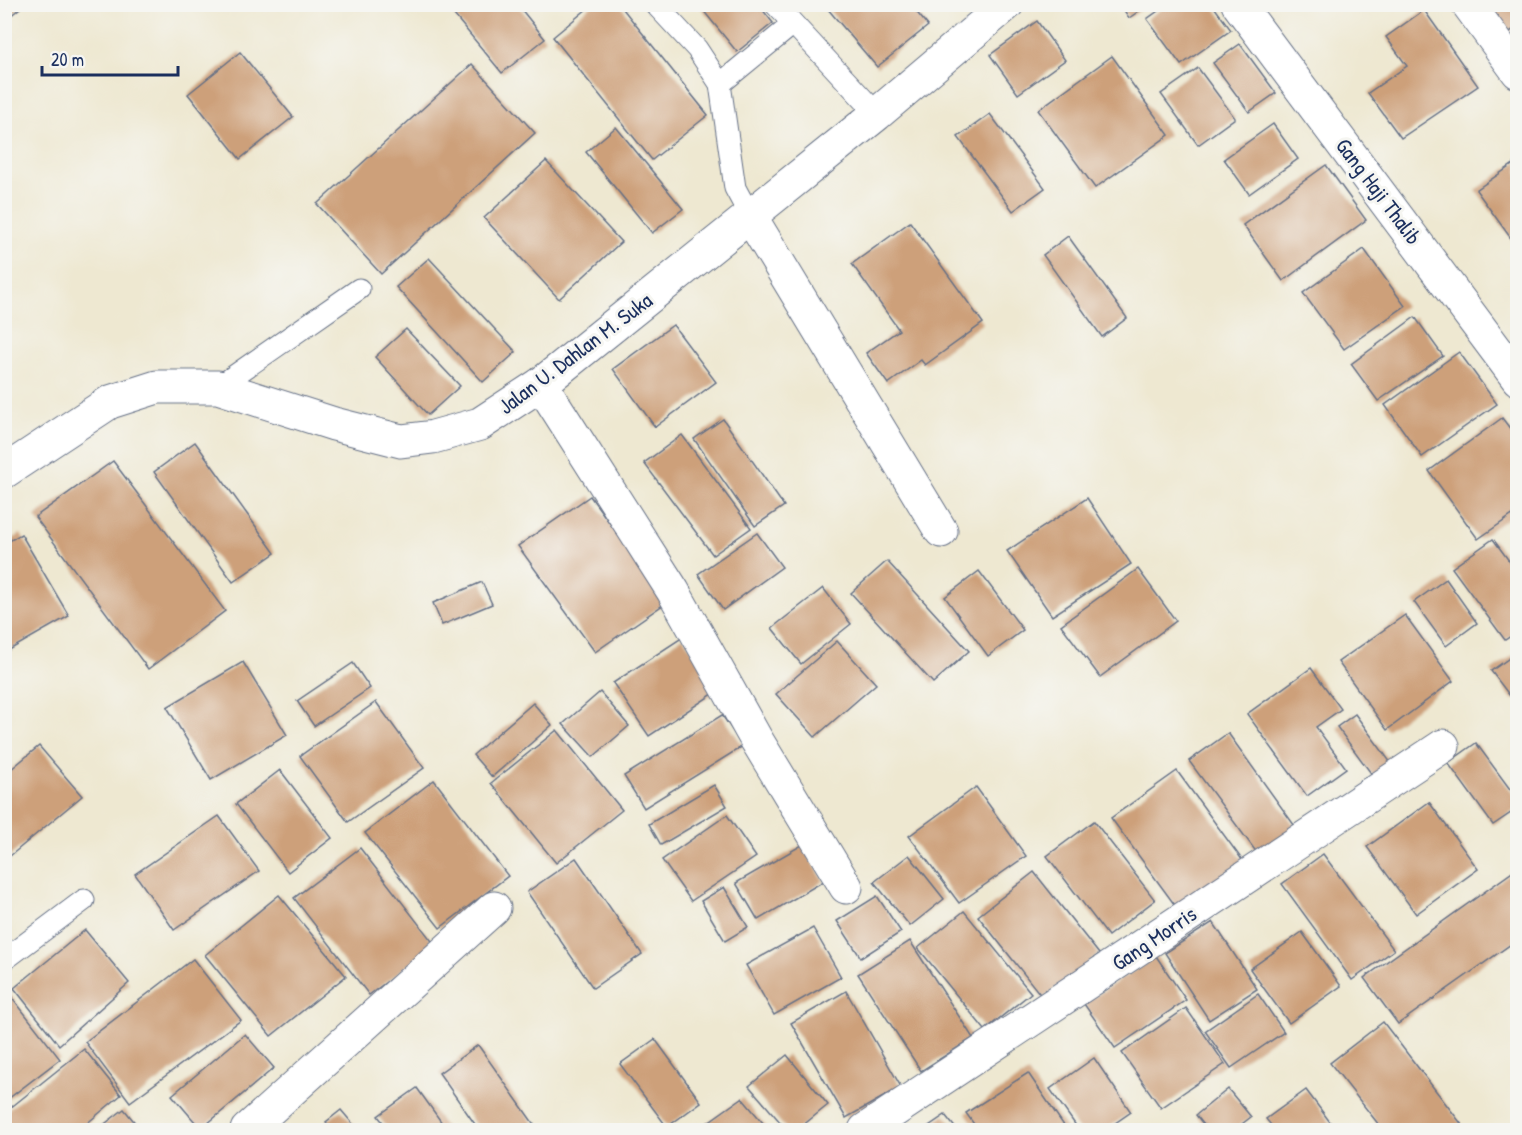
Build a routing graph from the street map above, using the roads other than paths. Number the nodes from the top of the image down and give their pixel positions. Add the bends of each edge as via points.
1 (655, 4) edge
2 (774, 4) edge
3 (1007, 4) edge
4 (1238, 4) edge
5 (1468, 4) edge
6 (793, 24) junction
7 (1518, 72) edge
8 (720, 84) junction
9 (878, 114) junction
10 (750, 216) junction
11 (359, 289) dead end
12 (1518, 379) edge
13 (541, 384) junction
14 (218, 387) junction
15 (4, 472) edge
16 (941, 531) dead end
17 (1443, 746) dead end
18 (846, 887) dead end
19 (84, 900) dead end
20 (494, 908) dead end
21 (4, 960) edge
22 (247, 1131) edge
23 (865, 1131) edge

1 - 8 lane via 697,49
2 - 6 lane
3 - 9 street, Jalan U. Dahlan M. Suka
4 - 12 street, Gang Haji Thalib
5 - 7 street
6 - 8 lane
6 - 9 lane
8 - 10 lane via 735,188
9 - 10 street, Jalan U. Dahlan M. Suka
10 - 13 street, Jalan U. Dahlan M. Suka
10 - 16 street
11 - 14 lane
13 - 14 street, Jalan U. Dahlan M. Suka via 480,424 400,441
13 - 18 street via 673,591 756,739
14 - 15 street, Jalan U. Dahlan M. Suka via 158,387 110,402
17 - 23 street, Gang Morris
19 - 21 lane
20 - 22 street

